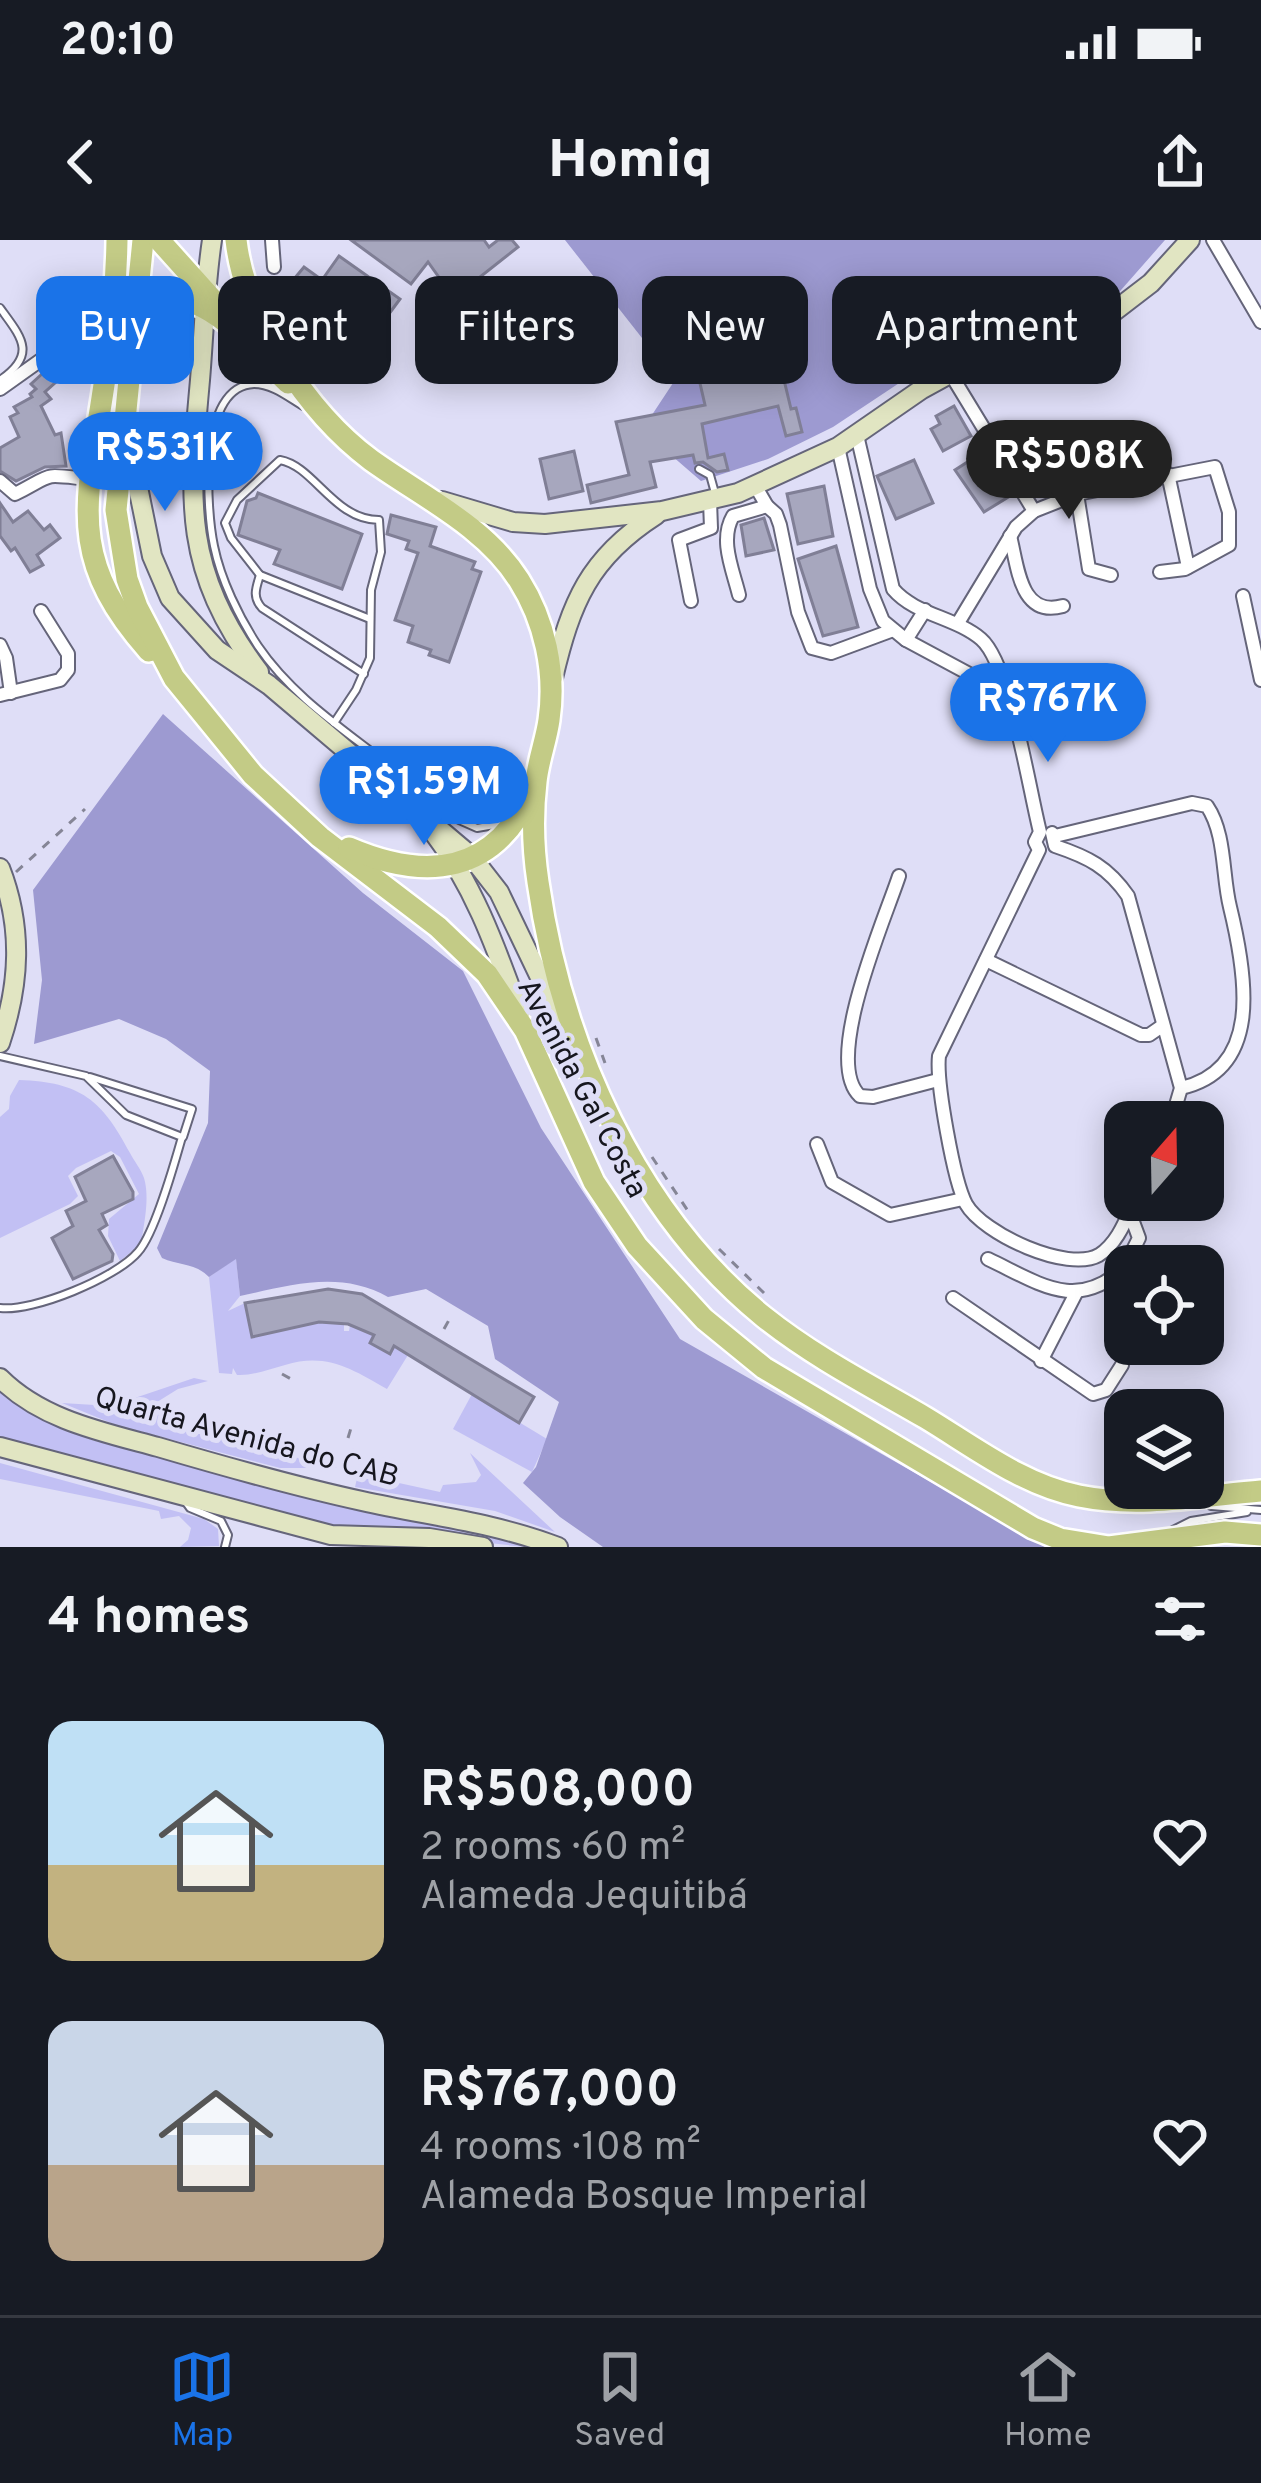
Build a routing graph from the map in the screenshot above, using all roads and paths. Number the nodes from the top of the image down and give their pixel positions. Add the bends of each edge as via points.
1 (143, 240) edge
2 (159, 240) edge
3 (212, 240) edge
4 (236, 240) edge
5 (272, 240) edge
6 (1190, 240) edge
7 (1213, 240) edge
8 (116, 246) edge
9 (274, 267) dead end
10 (115, 276) edge
11 (139, 276) edge
12 (194, 299) edge
13 (206, 300) junction
14 (1121, 306) edge
15 (0, 308) edge
16 (1261, 322) edge
17 (36, 363) edge
18 (0, 380) edge
19 (104, 384) edge
20 (127, 384) edge
21 (934, 384) edge
22 (957, 384) edge
23 (0, 389) edge
24 (124, 416) junction
25 (331, 425) junction
26 (857, 435) junction
27 (838, 447) junction
28 (699, 469) dead end
29 (1168, 474) junction
30 (88, 479) junction
31 (0, 481) edge
32 (756, 487) junction
33 (424, 494) junction
34 (1077, 494) junction
35 (713, 500) junction
36 (767, 506) junction
37 (1034, 511) junction
38 (662, 512) junction
39 (1010, 536) junction
40 (1188, 568) junction
41 (1160, 572) dead end
42 (260, 575) junction
43 (1111, 575) dead end
44 (739, 595) dead end
45 (1243, 596) dead end
46 (691, 601) dead end
47 (1063, 606) dead end
48 (925, 610) junction
49 (41, 611) dead end
50 (370, 619) junction
51 (958, 623) junction
52 (892, 630) junction
53 (906, 640) junction
54 (0, 645) edge
55 (992, 650) junction
56 (364, 674) junction
57 (973, 676) junction
58 (174, 678) junction
59 (1261, 680) edge
60 (552, 682) junction
61 (269, 685) junction
62 (6, 694) edge
63 (1011, 710) junction
64 (334, 723) junction
65 (536, 781) junction
66 (85, 808) dead end
67 (522, 810) junction
68 (320, 836) junction
69 (1050, 838) junction
70 (464, 860) junction
71 (2, 874) edge
72 (899, 876) dead end
73 (986, 959) junction
74 (1162, 1026) junction
75 (525, 1030) junction
76 (0, 1043) edge
77 (0, 1057) edge
78 (589, 1073) junction
79 (86, 1076) junction
80 (938, 1080) junction
81 (1181, 1088) junction
82 (1177, 1101) edge
83 (182, 1138) junction
84 (818, 1144) dead end
85 (963, 1199) junction
86 (1123, 1221) edge
87 (988, 1259) dead end
88 (1104, 1283) edge
89 (1076, 1293) junction
90 (952, 1298) dead end
91 (0, 1308) edge
92 (448, 1320) dead end
93 (444, 1329) dead end
94 (1041, 1361) junction
95 (1122, 1365) dead end
96 (282, 1374) dead end
97 (0, 1378) edge
98 (293, 1380) dead end
99 (351, 1428) dead end
100 (348, 1438) dead end
101 (0, 1447) edge
102 (180, 1493) junction
103 (1104, 1498) edge
104 (1260, 1498) edge
105 (1224, 1499) edge
106 (1224, 1501) edge
107 (1261, 1524) edge
108 (1225, 1532) junction
109 (1261, 1535) edge
110 (1160, 1538) junction
111 (338, 1541) edge
112 (452, 1541) junction
113 (225, 1547) edge
114 (365, 1547) edge
115 (421, 1547) edge
116 (483, 1547) edge
117 (558, 1547) edge

1 - 11 main road, Avenida Gal Costa
2 - 13 main road
3 - 13 main road
4 - 25 main road, Avenida Gal Costa via 259,317
5 - 9 street
6 - 14 main road
7 - 16 street
8 - 10 main road
12 - 13 main road
13 - 25 main road
13 - 61 main road via 193,458 197,552 230,630
15 - 18 lane via 25,349
17 - 23 street
19 - 30 main road
20 - 24 main road, Avenida Gal Costa
21 - 26 main road
22 - 37 street
24 - 58 main road, Avenida Gal Costa via 120,547 137,607
24 - 61 main road via 159,578 217,650
25 - 33 main road, Avenida Gal Costa
25 - 64 lane via 271,388 238,388 215,420 208,500 214,550 257,644
26 - 27 main road
26 - 48 street via 893,589
27 - 32 main road
27 - 52 street via 870,589
28 - 35 lane via 710,475
29 - 34 street
29 - 40 street
29 - 40 street via 1217,470 1232,537 1224,550
30 - 31 street via 40,476 15,494
30 - 58 main road via 89,543 108,598
32 - 35 main road
32 - 36 street
33 - 38 main road via 513,522
33 - 60 main road, Avenida Gal Costa via 518,579 540,623
34 - 37 street
34 - 43 street via 1089,569
35 - 38 main road
35 - 46 street via 711,528 679,540
36 - 44 street via 727,526
36 - 52 street via 780,525 812,647 831,652
37 - 39 street
38 - 60 main road via 629,532 585,581
39 - 47 street via 1028,599
39 - 51 street
40 - 41 street
42 - 50 lane
42 - 50 lane via 227,530 227,514 286,460 330,500 379,520
42 - 56 lane via 255,595 262,608
45 - 59 street
48 - 51 street
48 - 53 street
49 - 62 street via 68,654 68,670 60,680
50 - 56 lane
51 - 55 street
52 - 53 street
53 - 57 street
54 - 62 street
55 - 57 street
55 - 63 street
56 - 64 lane
57 - 63 street
58 - 68 main road, Avenida Gal Costa via 253,775
60 - 65 main road, Avenida Gal Costa
61 - 70 main road via 410,802
63 - 69 street
64 - 67 lane via 468,824 488,828
65 - 67 main road
65 - 78 main road, Avenida Gal Costa via 544,921
66 - 71 path
67 - 70 main road via 499,838
68 - 70 main road via 409,868
68 - 75 main road, Avenida Gal Costa via 461,947
69 - 73 street
69 - 74 street via 1092,858 1128,896
69 - 81 street via 1192,802 1215,818 1254,1024 1234,1069
70 - 75 main road
70 - 78 main road via 499,892
71 - 76 main road via 19,962
72 - 80 street via 862,975 849,1036 851,1085 872,1097
73 - 74 street via 1123,1028 1149,1035
73 - 80 street via 944,1042
74 - 81 street
75 - 110 main road, Avenida Gal Costa via 594,1182 637,1246 704,1319 764,1368 1033,1528 1082,1545
77 - 79 lane
78 - 103 main road, Avenida Gal Costa via 660,1203 761,1314 823,1360 1035,1482
79 - 83 lane via 126,1115
79 - 83 lane via 192,1108
80 - 85 street
81 - 82 street
83 - 91 lane via 138,1253 60,1296
84 - 85 street via 832,1182 890,1216
85 - 86 street via 986,1225 1069,1260 1108,1248
87 - 89 street
88 - 89 street
89 - 94 street
90 - 94 street
92 - 93 path
94 - 95 street via 1093,1394 1106,1390
96 - 98 path
97 - 117 main road, Quarta Avenida do CAB via 84,1426 275,1481 490,1524
99 - 100 path
101 - 102 main road, Quarta Avenida do CAB
102 - 111 main road, Quarta Avenida do CAB
102 - 113 lane via 190,1508 221,1521
104 - 105 main road, Avenida Gal Costa
104 - 106 lane
104 - 110 lane
107 - 108 lane
108 - 109 main road, Avenida Gal Costa
108 - 110 main road, Avenida Gal Costa
111 - 112 main road, Quarta Avenida do CAB
111 - 114 lane
112 - 115 lane
112 - 116 main road, Quarta Avenida do CAB

